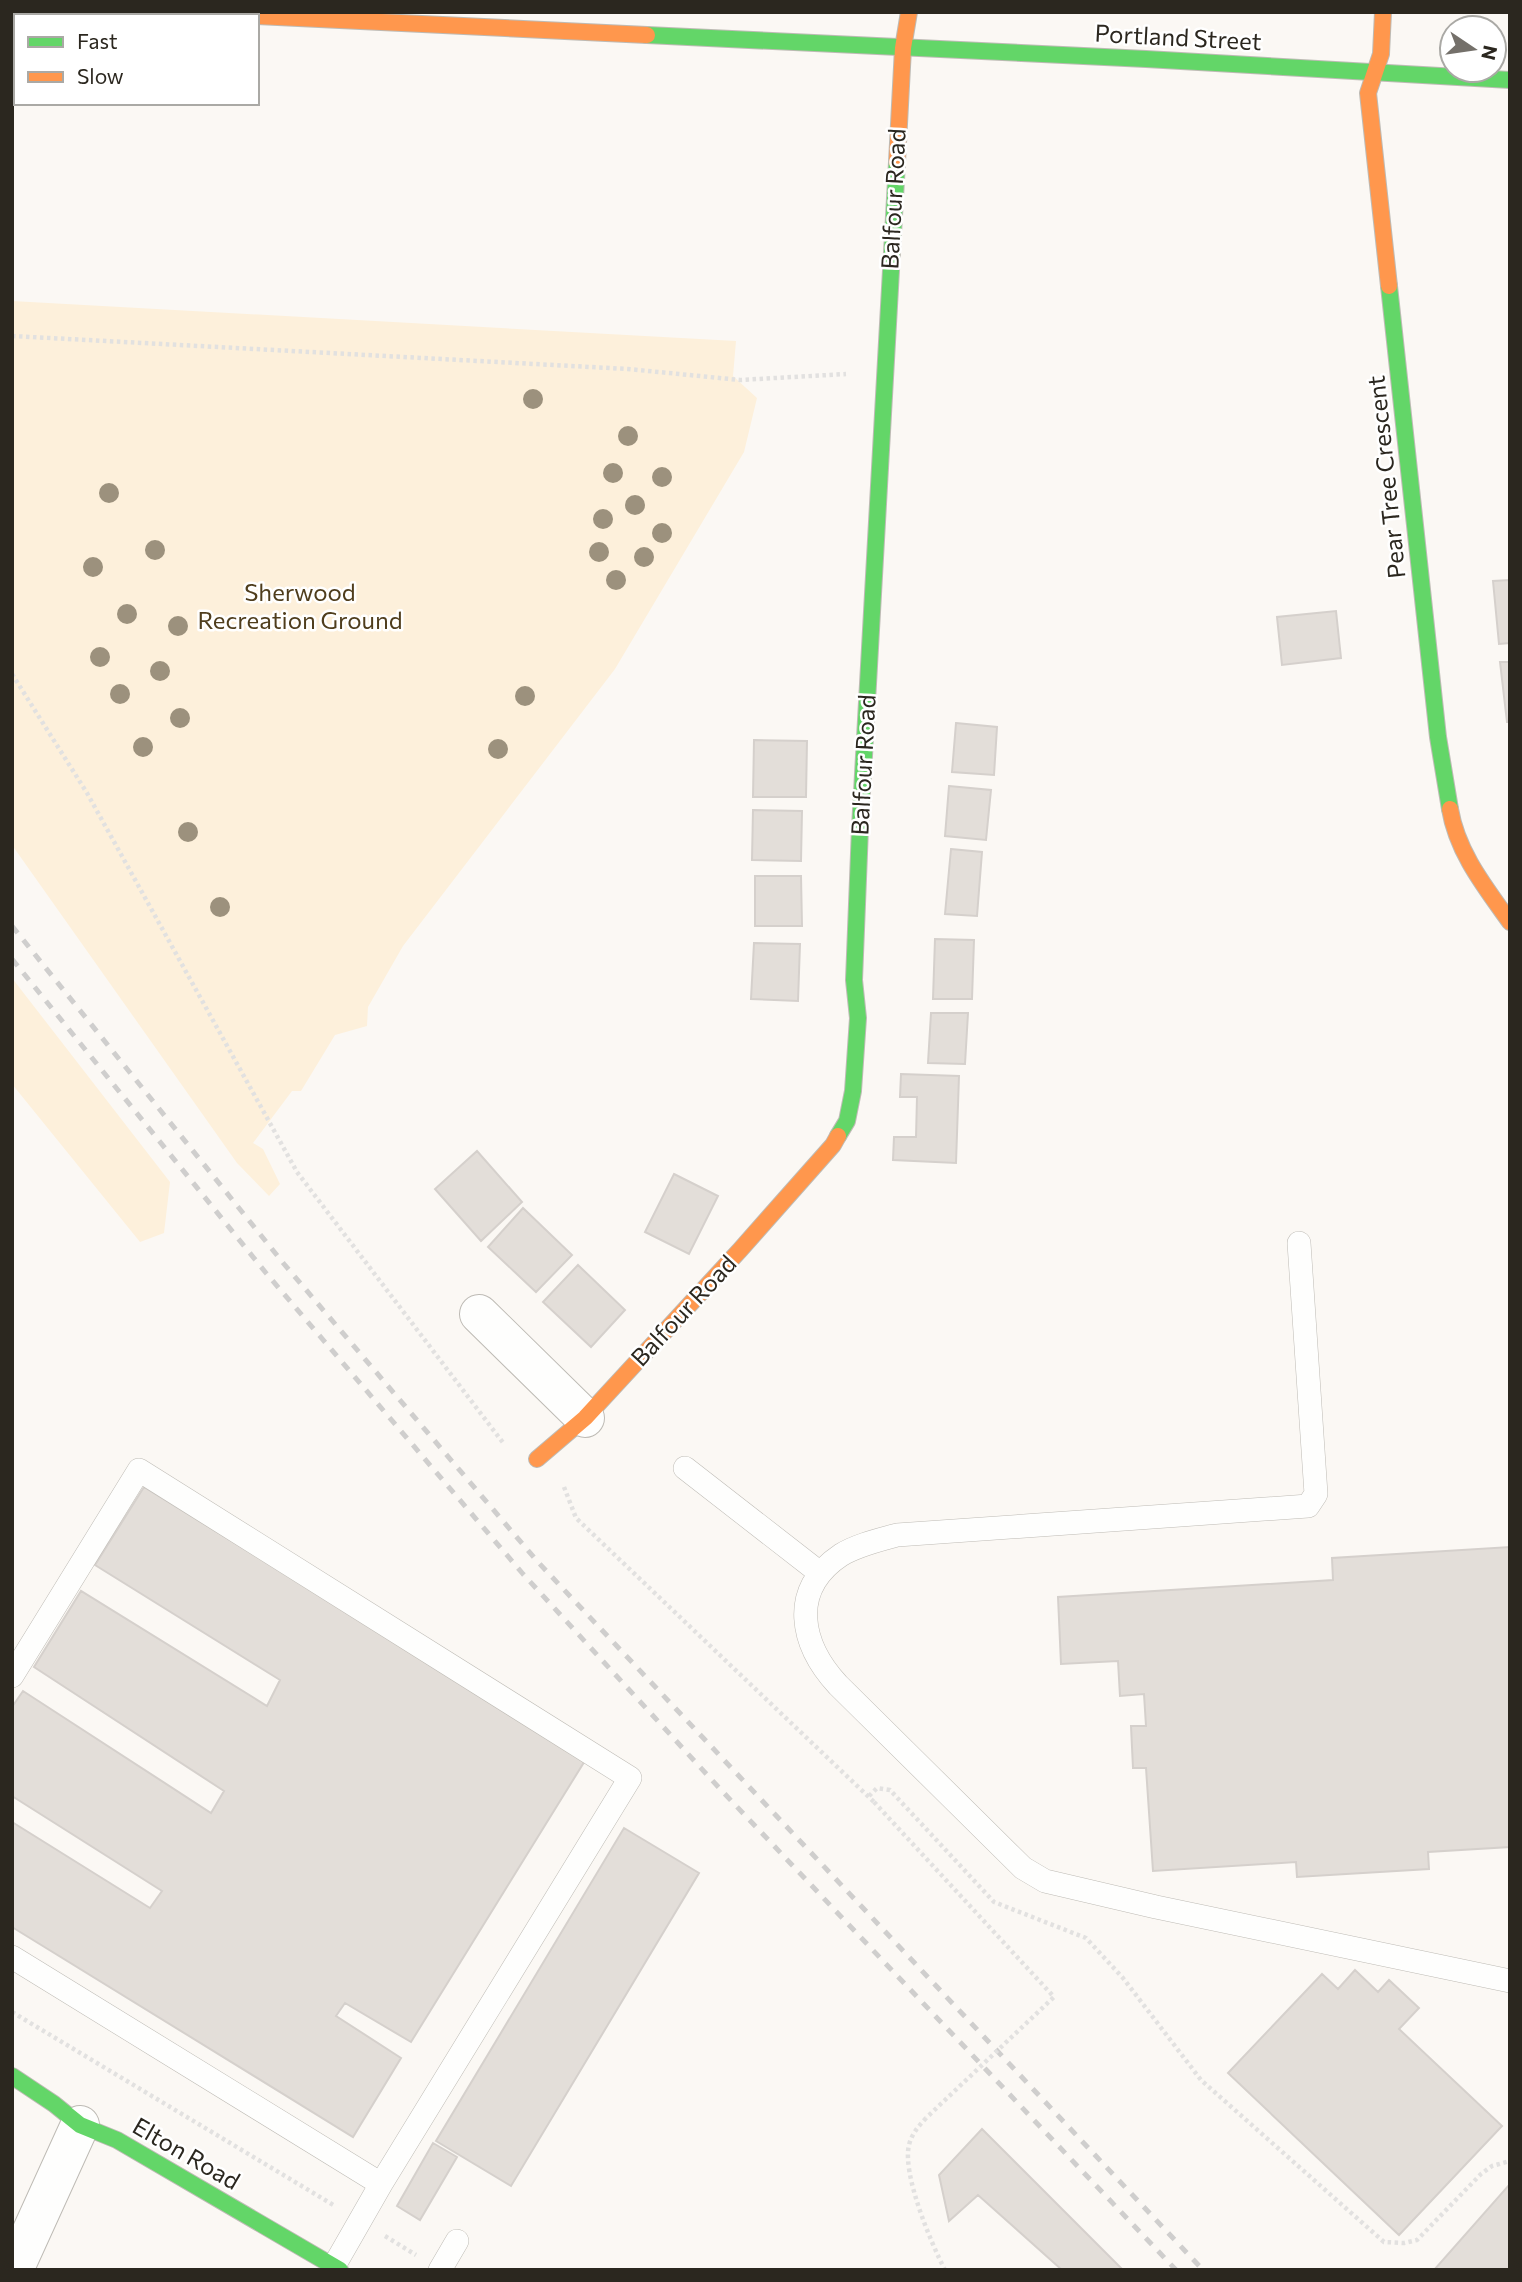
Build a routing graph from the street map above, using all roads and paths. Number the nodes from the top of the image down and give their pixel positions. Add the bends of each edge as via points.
1 (181, 12) edge
2 (909, 12) edge
3 (1383, 12) edge
4 (216, 14) edge
5 (259, 16) edge
6 (581, 22) edge
7 (903, 48) junction
8 (1375, 72) junction
9 (1510, 80) edge
10 (12, 336) edge
11 (886, 370) junction
12 (12, 674) edge
13 (1510, 922) edge
14 (1299, 1243) dead end
15 (479, 1314) dead end
16 (585, 1418) junction
17 (505, 1446) dead end
18 (537, 1460) dead end
19 (685, 1468) dead end
20 (561, 1479) dead end
21 (820, 1573) junction
22 (12, 1676) edge
23 (869, 1796) junction
24 (12, 1957) edge
25 (1510, 1981) edge
26 (12, 2012) edge
27 (12, 2076) edge
28 (80, 2125) junction
29 (1510, 2161) edge
30 (381, 2184) junction
31 (359, 2221) junction
32 (457, 2241) dead end
33 (337, 2268) edge
34 (440, 2269) edge
35 (14, 2270) edge
36 (945, 2270) edge

1 - 4 street
2 - 7 street, Balfour Road
3 - 8 street, Pear Tree Crescent via 1381,54
5 - 6 street, Portland Street
6 - 7 street, Portland Street
7 - 8 street, Portland Street
7 - 11 street, Balfour Road
8 - 9 street, Portland Street
8 - 13 street, Pear Tree Crescent via 1368,93 1448,802 1461,845
10 - 11 path via 628,369 740,380
11 - 16 street, Balfour Road via 859,842 854,980 858,1018 847,1121 834,1145
12 - 17 path via 93,805 297,1172
14 - 21 lane via 1316,1494 1308,1506 897,1535 853,1549
15 - 16 street
16 - 18 street, Balfour Road
19 - 21 lane
20 - 23 path via 576,1518
21 - 25 lane via 811,1586 804,1621 826,1672 1033,1875 1129,1901
22 - 30 lane via 139,1470 630,1778
23 - 29 path via 877,1788 890,1790 994,1902 1086,1938 1123,1978 1201,2080 1384,2242 1417,2240 1481,2174
23 - 36 path, bridge via 1054,1997 913,2133 908,2147 911,2184
24 - 30 lane
26 - 31 path
27 - 28 street, Elton Road
28 - 33 street, Elton Road via 117,2140
28 - 35 street
30 - 31 lane
31 - 33 lane
31 - 34 path
32 - 34 lane

